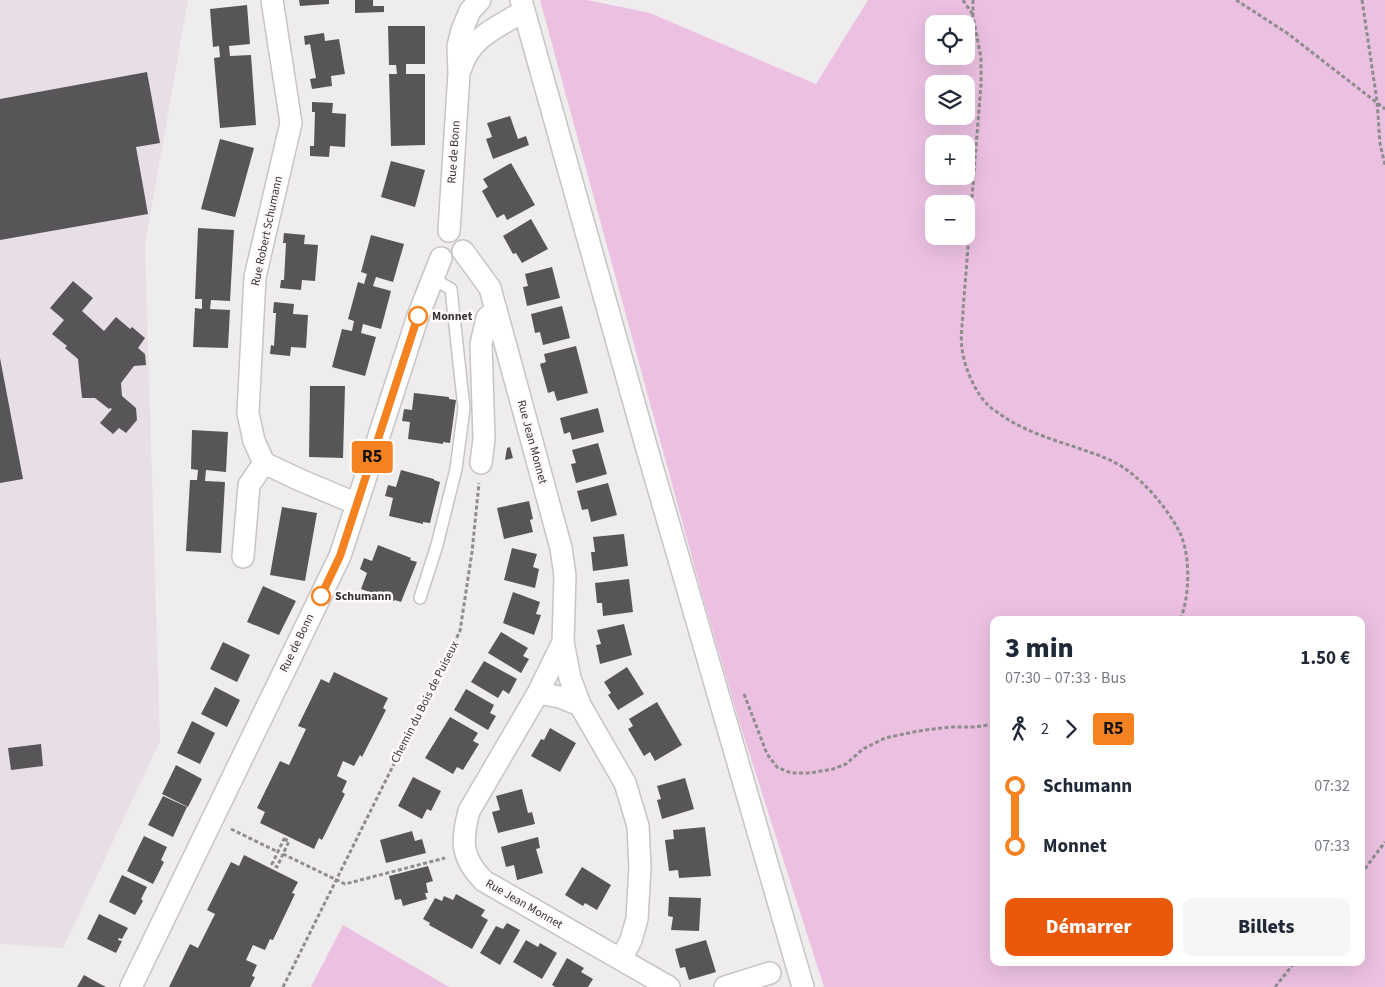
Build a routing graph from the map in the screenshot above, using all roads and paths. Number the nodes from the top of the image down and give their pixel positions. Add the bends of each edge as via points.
1 (272, 0) edge
2 (480, 0) edge
3 (963, 0) edge
4 (973, 0) edge
5 (1236, 0) edge
6 (1362, 0) edge
7 (522, 6) edge
8 (972, 15) edge
9 (973, 15) edge
10 (975, 26) edge
11 (459, 73) junction
12 (1377, 102) junction
13 (1385, 109) edge
14 (1385, 164) edge
15 (449, 231) junction
16 (463, 251) junction
17 (441, 258) junction
18 (432, 278) junction
19 (496, 309) junction
20 (264, 463) junction
21 (481, 463) joint
22 (357, 504) junction
23 (243, 557) dead end
24 (420, 598) dead end
25 (1182, 616) edge
26 (563, 642) junction
27 (538, 693) junction
28 (744, 694) dead end
29 (580, 705) junction
30 (990, 725) edge
31 (212, 820) junction
32 (1385, 842) edge
33 (278, 852) junction
34 (465, 852) junction
35 (283, 854) junction
36 (1365, 869) edge
37 (337, 880) junction
38 (620, 959) junction
39 (1292, 966) edge
40 (770, 973) dead end
41 (131, 987) edge
42 (283, 987) edge
43 (669, 987) edge
44 (725, 987) edge
45 (803, 987) edge
46 (1274, 987) edge

1 - 20 street, Rue Robert Schumann via 291,123 255,276 248,413 254,441
2 - 11 street, Rue de Bonn via 470,11 462,30 458,46
3 - 8 path
4 - 9 path
5 - 12 path via 1287,33
6 - 12 path
7 - 11 street, Rue de Bonn via 473,43
7 - 45 street
10 - 25 path via 981,58 981,85 963,320 962,348 967,367 989,406 1009,420 1034,433 1114,462 1147,486 1180,532 1187,561 1188,586
11 - 15 street, Rue de Bonn
12 - 13 path
12 - 14 path
15 - 16 street via 461,237
15 - 17 street via 440,234 435,242 435,251
16 - 17 street via 454,260
16 - 19 street, Rue Jean Monnet via 490,288
17 - 18 street, Rue de Bonn
18 - 22 street, Rue de Bonn
18 - 24 lane via 451,289 464,408 456,469
19 - 21 street via 487,318 481,344 484,439
19 - 26 street, Rue Jean Monnet via 561,548 565,576
20 - 22 street
20 - 23 street via 250,485
21 - 37 path, Chemin du Bois de Puiseux via 460,631
22 - 31 street, Rue de Bonn via 340,556
26 - 27 street, Rue Jean Monnet
26 - 29 street, Rue Jean Monnet via 570,678
27 - 29 street
27 - 34 street, Rue Jean Monnet via 469,811 464,831
28 - 30 path via 767,754 777,768 791,773 833,769 885,738 918,731
29 - 38 street, Rue Jean Monnet via 625,783 638,826 637,919
31 - 33 path
31 - 41 street, Rue de Bonn
32 - 36 path
33 - 35 path via 272,864 277,867
33 - 35 path via 284,838 289,841
34 - 37 path via 345,884
34 - 38 street, Rue Jean Monnet via 471,868 484,881
35 - 37 path
37 - 42 path, Chemin du Bois de Puiseux
38 - 43 street, Rue Jean Monnet
39 - 46 path
40 - 44 street

